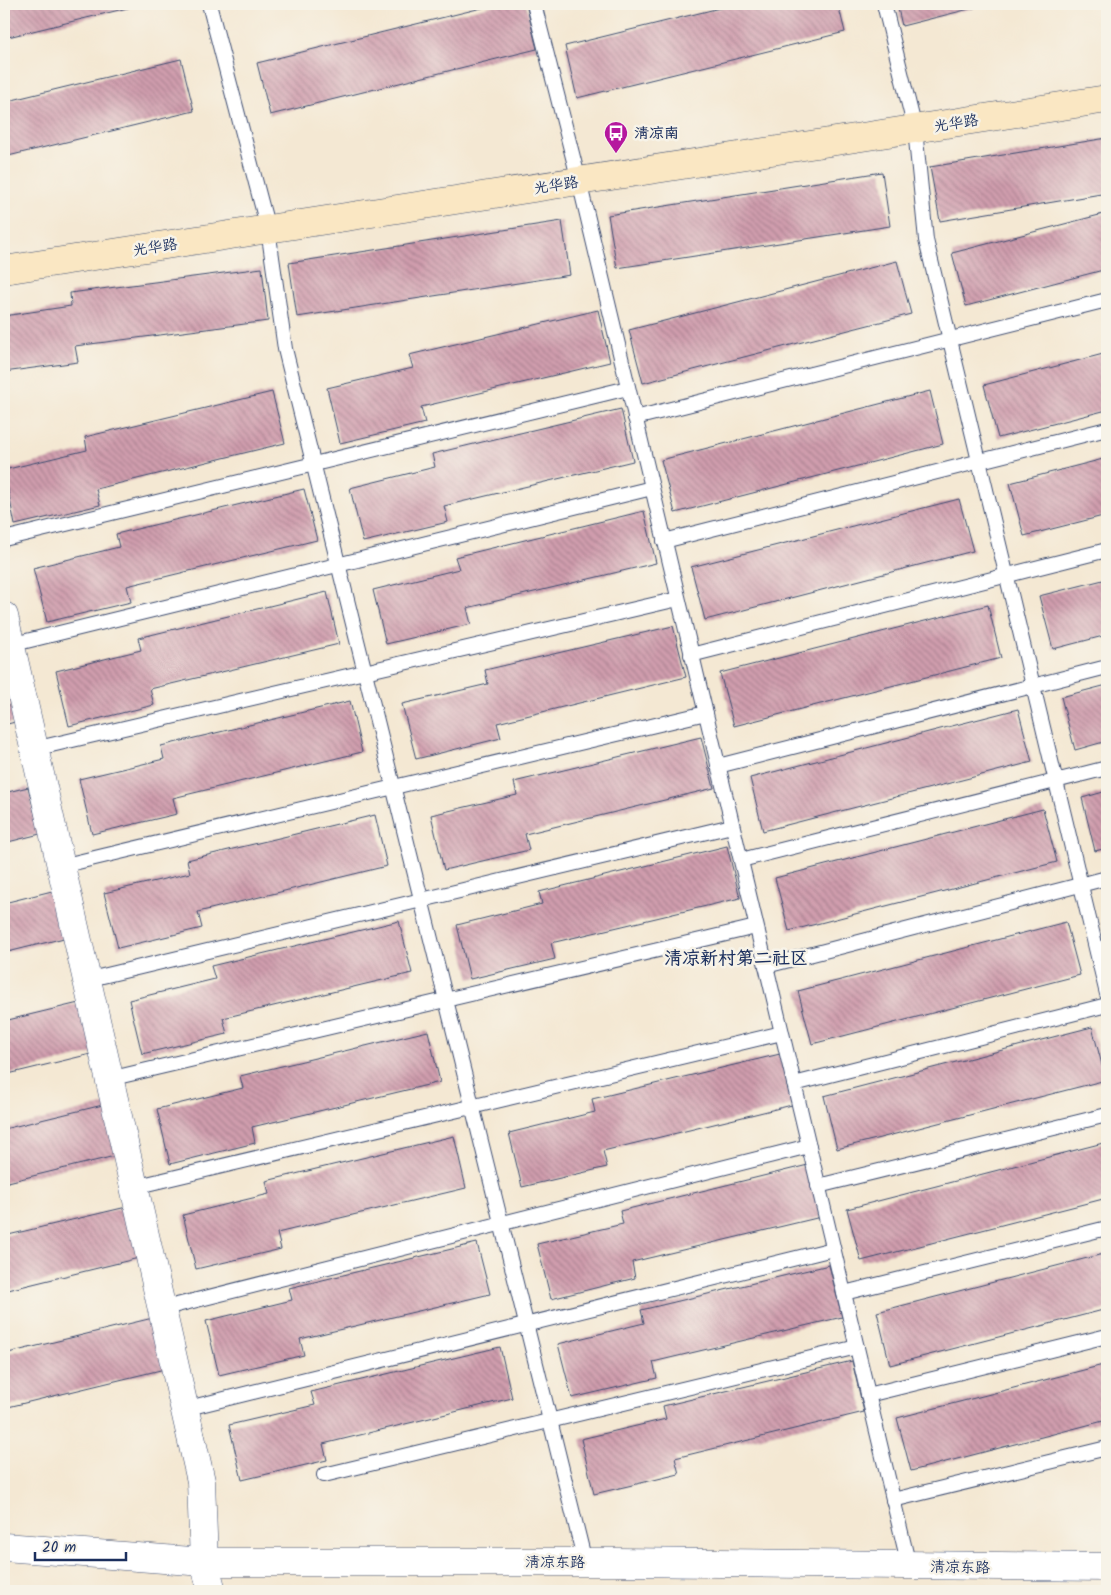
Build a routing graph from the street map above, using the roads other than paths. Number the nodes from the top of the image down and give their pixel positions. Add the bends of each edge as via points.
1 (209, 4) edge
2 (534, 4) edge
3 (884, 4) edge
4 (1107, 99) edge
5 (915, 129) junction
6 (579, 181) junction
7 (268, 229) junction
8 (4, 270) edge
9 (1107, 300) edge
10 (949, 340) junction
11 (628, 388) junction
12 (635, 418) junction
13 (1107, 429) edge
14 (979, 461) junction
15 (314, 464) junction
16 (652, 488) junction
17 (4, 539) edge
18 (664, 541) junction
19 (1107, 550) edge
20 (339, 565) junction
21 (1006, 575) junction
22 (678, 599) junction
23 (4, 616) edge
24 (10, 645) junction
25 (691, 654) junction
26 (1107, 667) edge
27 (365, 672) junction
28 (1033, 686) junction
29 (706, 713) junction
30 (34, 750) junction
31 (718, 766) junction
32 (1107, 768) edge
33 (1056, 781) junction
34 (394, 787) junction
35 (732, 826) junction
36 (740, 860) junction
37 (61, 866) junction
38 (1107, 878) edge
39 (1081, 885) junction
40 (421, 900) junction
41 (756, 927) junction
42 (766, 966) junction
43 (86, 980) junction
44 (1107, 994) edge
45 (446, 1000) junction
46 (1107, 1005) edge
47 (782, 1033) junction
48 (109, 1079) junction
49 (794, 1084) junction
50 (473, 1107) junction
51 (1107, 1115) edge
52 (809, 1146) junction
53 (818, 1186) junction
54 (134, 1187) junction
55 (502, 1224) junction
56 (1107, 1228) edge
57 (833, 1249) junction
58 (844, 1293) junction
59 (162, 1308) junction
60 (526, 1325) junction
61 (1107, 1336) edge
62 (857, 1347) junction
63 (868, 1395) junction
64 (184, 1409) junction
65 (550, 1421) junction
66 (1107, 1448) edge
67 (324, 1475) dead end
68 (893, 1500) junction
69 (4, 1547) edge
70 (204, 1562) junction
71 (585, 1562) junction
72 (909, 1566) junction
73 (1107, 1567) edge
74 (202, 1591) edge
75 (212, 1591) edge

1 - 7 lane
2 - 6 lane
3 - 5 lane
4 - 5 main road, 光华路
5 - 6 main road, 光华路
5 - 10 lane via 926,240
6 - 7 main road, 光华路
6 - 11 lane
7 - 8 main road, 光华路
7 - 15 lane via 285,349
9 - 10 lane
10 - 12 lane
10 - 14 lane
11 - 12 lane
11 - 15 lane
12 - 16 lane
13 - 14 lane
14 - 18 lane
14 - 21 lane
15 - 17 lane
15 - 20 lane
16 - 18 lane
16 - 20 lane
18 - 22 lane
19 - 21 lane
20 - 24 lane
20 - 27 lane
21 - 25 lane
21 - 28 lane
22 - 25 lane
22 - 27 lane
23 - 24 street
24 - 30 street
25 - 29 lane
26 - 28 lane
27 - 30 lane
27 - 34 lane
28 - 31 lane
28 - 33 lane
29 - 31 lane
29 - 34 lane
30 - 37 street
31 - 35 lane
32 - 33 lane
33 - 36 lane
33 - 39 lane
34 - 37 lane
34 - 40 lane
35 - 36 lane
35 - 40 lane
36 - 41 lane
37 - 43 street
38 - 39 lane
39 - 42 lane
39 - 44 lane
40 - 43 lane
40 - 45 lane
41 - 42 lane
41 - 45 lane
42 - 47 lane
43 - 48 street
45 - 48 lane
45 - 50 lane
46 - 49 lane
47 - 49 lane
47 - 50 lane
48 - 54 street
49 - 52 lane
50 - 54 lane
50 - 55 lane
51 - 53 lane
52 - 53 lane
52 - 55 lane
53 - 57 lane
54 - 59 street
55 - 59 lane
55 - 60 lane
56 - 58 lane
57 - 58 lane
57 - 60 lane
58 - 62 lane
59 - 64 street
60 - 64 lane
60 - 65 lane
61 - 63 lane
62 - 63 lane
62 - 65 lane
63 - 68 lane
64 - 70 street via 200,1481
65 - 67 lane
65 - 71 lane
66 - 68 lane
68 - 72 lane
69 - 70 street, 清凉东路
70 - 71 street, 清凉东路
70 - 74 street
70 - 75 street
71 - 72 street, 清凉东路
72 - 73 street, 清凉东路

